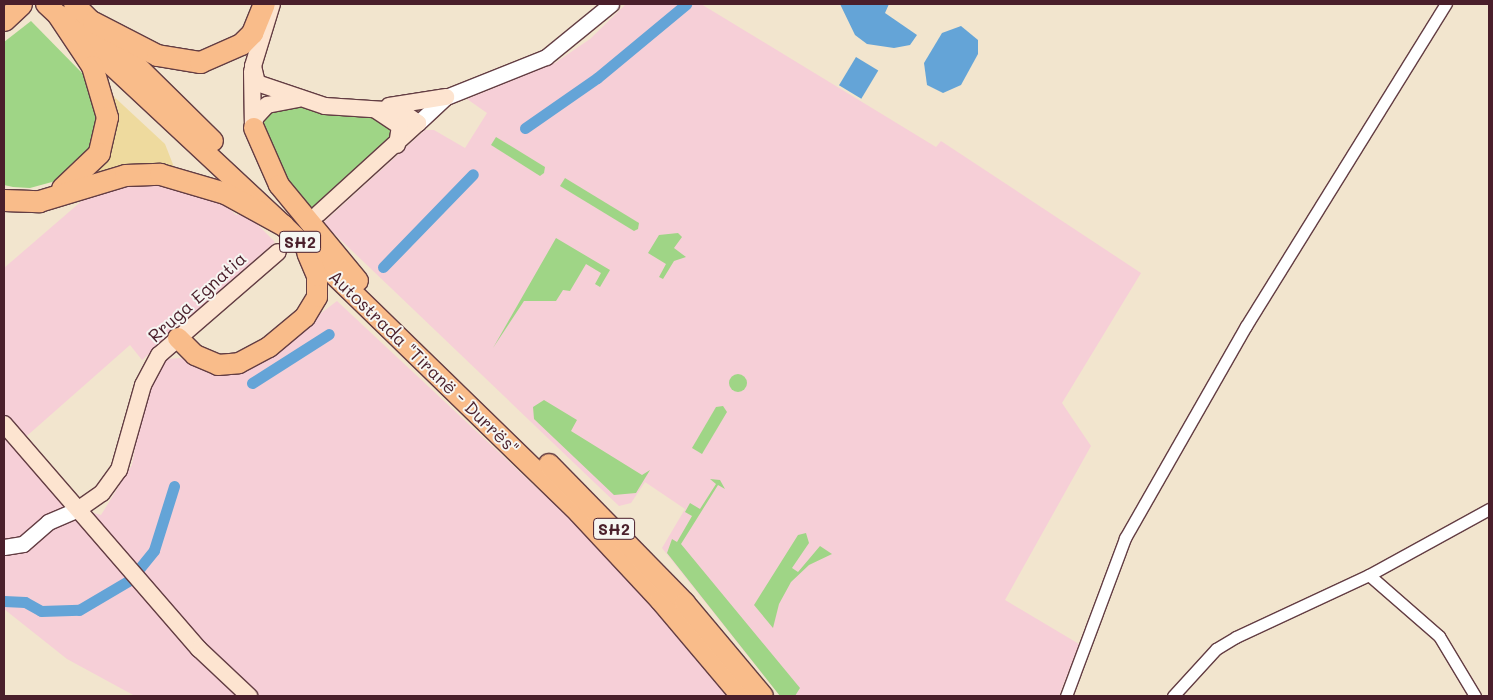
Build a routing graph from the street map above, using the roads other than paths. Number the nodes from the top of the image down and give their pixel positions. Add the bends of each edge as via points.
1 (21, 4) edge
2 (264, 4) edge
3 (272, 4) edge
4 (611, 4) edge
5 (1446, 4) edge
6 (59, 8) edge
7 (4, 18) edge
8 (92, 22) junction
9 (253, 66) junction
10 (446, 97) junction
11 (310, 102) junction
12 (384, 106) junction
13 (361, 109) junction
14 (418, 123) junction
15 (254, 128) junction
16 (397, 145) junction
17 (4, 193) edge
18 (4, 200) edge
19 (318, 214) dead end
20 (283, 225) junction
21 (299, 241) junction
22 (278, 252) dead end
23 (358, 281) junction
24 (178, 338) junction
25 (4, 424) edge
26 (79, 509) junction
27 (1489, 510) edge
28 (4, 547) edge
29 (1369, 575) junction
30 (249, 696) edge
31 (741, 696) edge
32 (763, 696) edge
33 (1066, 696) edge
34 (1173, 696) edge
35 (1475, 696) edge

1 - 7 highway
2 - 8 highway via 252,33 241,44 200,62 157,55
3 - 9 main road
4 - 10 street via 546,57
5 - 33 street via 1246,326 1125,538
6 - 8 highway, Autostrada "Tiranë - Durrës" / SH2
6 - 17 highway via 92,66 104,100 106,135 89,167 64,187 37,196
6 - 20 highway, Autostrada "Tiranë - Durrës" / SH2
8 - 23 highway, Autostrada "Tiranë - Durrës" / SH2
9 - 11 main road via 257,83
9 - 15 main road via 249,95
10 - 12 main road
10 - 14 street
11 - 13 main road
11 - 15 main road via 294,99 267,105 254,118
12 - 13 main road
12 - 14 main road via 401,110
13 - 16 main road via 394,120 400,131
14 - 16 main road
15 - 23 highway via 279,184
16 - 19 main road
18 - 20 highway via 39,201 126,175 160,174 225,193
20 - 21 highway, Autostrada "Tiranë - Durrës" / SH2
21 - 24 highway via 314,269 318,288 312,308 296,326 247,360 228,366 204,361
21 - 31 highway, Autostrada "Tiranë - Durrës" / SH2 via 606,540
22 - 24 main road, Rruga Egnatia
23 - 32 highway, Autostrada "Tiranë - Durrës" / SH2 via 616,531
24 - 26 main road, Rruga Egnatia via 147,374 119,470 102,493
25 - 26 main road
26 - 28 street via 48,522 23,544
26 - 30 main road via 215,667
27 - 29 street
29 - 34 street via 1216,649
29 - 35 street via 1440,636

